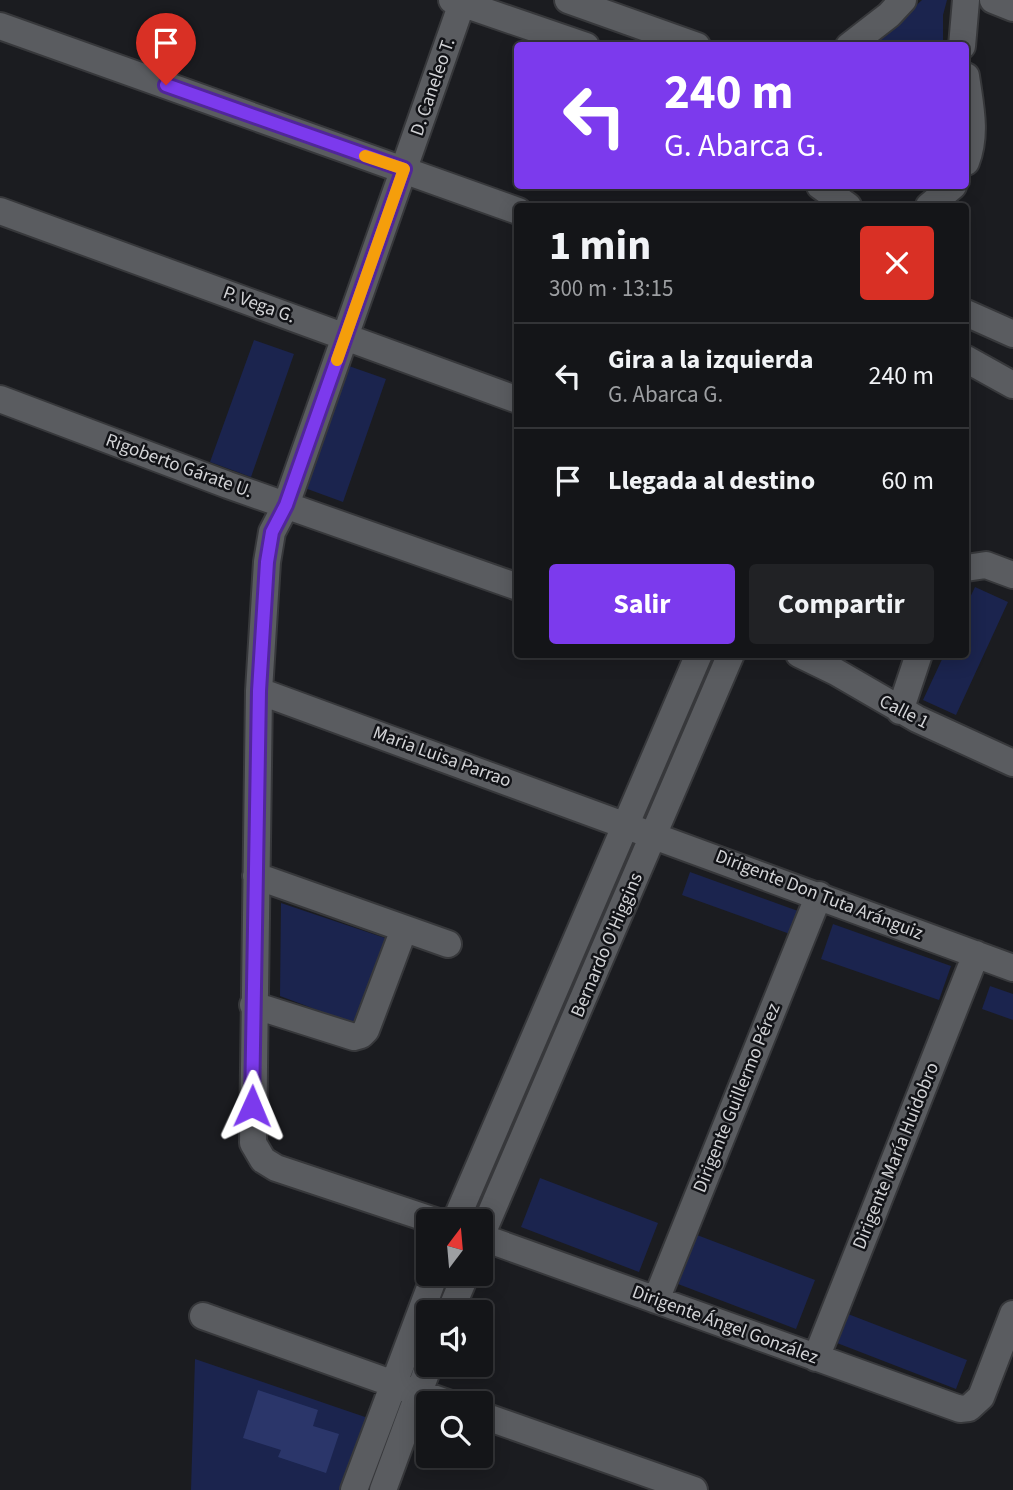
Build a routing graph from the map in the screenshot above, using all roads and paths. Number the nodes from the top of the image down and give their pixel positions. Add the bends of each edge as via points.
1 (568, 0) edge
2 (903, 0) edge
3 (966, 0) edge
4 (993, 0) edge
5 (457, 2) edge
6 (1013, 8) edge
7 (0, 26) edge
8 (574, 42) edge
9 (686, 42) edge
10 (854, 42) edge
11 (962, 42) edge
12 (969, 98) edge
13 (969, 150) edge
14 (404, 169) junction
15 (824, 189) edge
16 (949, 189) edge
17 (844, 203) edge
18 (933, 203) edge
19 (514, 210) edge
20 (0, 211) edge
21 (969, 314) edge
22 (1013, 334) edge
23 (345, 336) junction
24 (969, 361) edge
25 (1013, 385) edge
26 (0, 399) edge
27 (514, 399) edge
28 (286, 505) junction
29 (969, 567) edge
30 (1013, 575) edge
31 (514, 586) edge
32 (697, 658) edge
33 (729, 658) edge
34 (807, 658) edge
35 (918, 658) edge
36 (259, 691) junction
37 (900, 711) junction
38 (1013, 763) edge
39 (625, 824) junction
40 (655, 834) junction
41 (256, 876) junction
42 (819, 895) junction
43 (404, 929) junction
44 (448, 944) dead end
45 (976, 954) junction
46 (1013, 968) edge
47 (253, 1005) junction
48 (461, 1209) edge
49 (493, 1209) edge
50 (416, 1214) edge
51 (494, 1241) edge
52 (430, 1286) edge
53 (656, 1300) junction
54 (1013, 1314) edge
55 (203, 1316) dead end
56 (816, 1358) junction
57 (392, 1384) junction
58 (416, 1391) edge
59 (416, 1400) edge
60 (493, 1419) edge
61 (354, 1490) edge
62 (383, 1490) edge
63 (694, 1490) edge

1 - 9 street
2 - 10 street
3 - 11 street
4 - 6 street
5 - 8 street
5 - 14 street, D. Caneleo T.
7 - 14 street
12 - 13 street
14 - 19 street
14 - 23 street, D. Caneleo T.
15 - 17 street
16 - 18 street
20 - 23 street, P. Vega G.
21 - 22 street
23 - 27 street, P. Vega G.
23 - 28 street, D. Caneleo T.
24 - 25 street
26 - 28 street, Rigoberto Gárate U.
28 - 31 street, Rigoberto Gárate U.
28 - 36 street, D. Caneleo T. via 272,532 267,562
29 - 30 street via 986,565
32 - 39 street, Bernardo O'Higgins
33 - 40 street, Bernardo O'Higgins
34 - 37 street, Calle 1
35 - 37 street
36 - 39 street, Maria Luisa Parrao
36 - 41 street, D. Caneleo T.
37 - 38 street, Calle 1
39 - 40 street, Dirigente Don Tuta Aránguiz
39 - 48 street, Bernardo O'Higgins
40 - 42 street, Dirigente Don Tuta Aránguiz
40 - 49 street, Bernardo O'Higgins
41 - 43 street
41 - 47 street, D. Caneleo T.
42 - 45 street, Dirigente Don Tuta Aránguiz
42 - 53 street, Dirigente Guillermo Pérez
43 - 44 street
43 - 47 street via 361,1035 354,1037
45 - 46 street, Dirigente Don Tuta Aránguiz
45 - 56 street, Dirigente María Huidobro
47 - 50 street, D. Caneleo T. via 251,1131 258,1153 276,1168
51 - 53 street, Dirigente Ángel González
52 - 57 street
53 - 56 street, Dirigente Ángel González
54 - 56 street, Dirigente Ángel González via 981,1396 969,1408 951,1408
55 - 57 street
57 - 58 street
57 - 61 street
59 - 62 street
60 - 63 street

